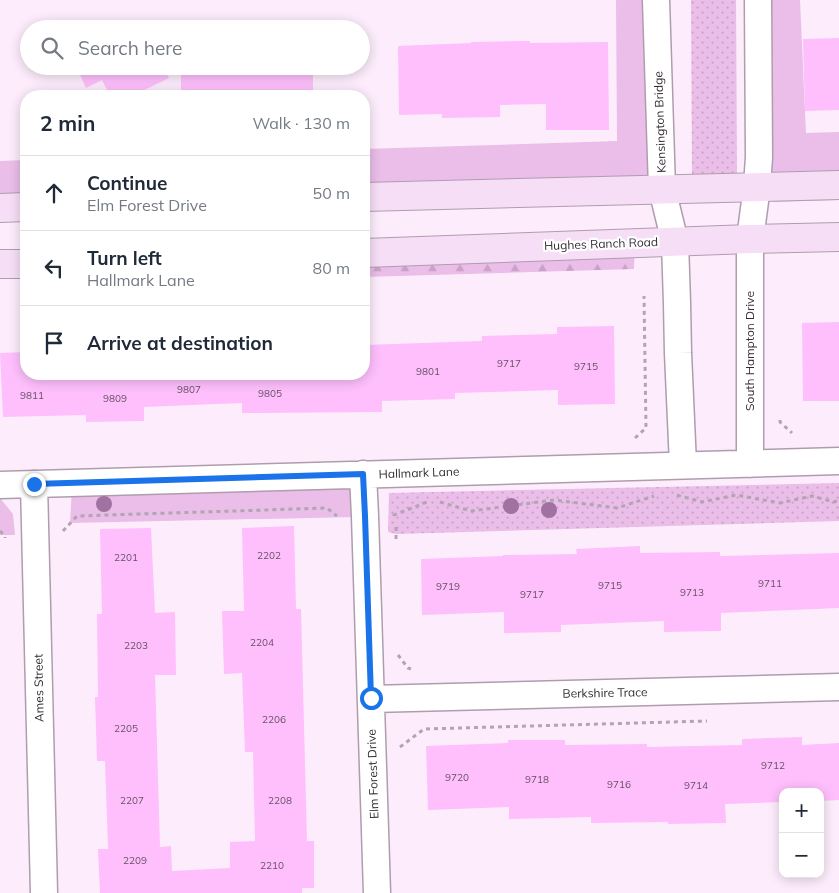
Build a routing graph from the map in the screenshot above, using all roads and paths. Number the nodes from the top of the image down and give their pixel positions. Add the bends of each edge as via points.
1 (656, 0) edge
2 (758, 0) edge
3 (839, 185) edge
4 (757, 186) junction
5 (662, 189) junction
6 (370, 197) edge
7 (20, 207) edge
8 (0, 208) edge
9 (839, 237) edge
10 (750, 239) junction
11 (674, 242) junction
12 (370, 253) edge
13 (0, 264) edge
14 (20, 264) edge
15 (644, 296) dead end
16 (780, 412) dead end
17 (796, 437) dead end
18 (634, 438) dead end
19 (839, 461) edge
20 (750, 464) junction
21 (683, 465) junction
22 (363, 474) junction
23 (0, 484) edge
24 (34, 484) junction
25 (658, 495) dead end
26 (675, 495) dead end
27 (839, 500) edge
28 (340, 519) dead end
29 (0, 531) edge
30 (61, 533) dead end
31 (5, 536) dead end
32 (396, 543) dead end
33 (394, 650) dead end
34 (416, 670) dead end
35 (839, 687) edge
36 (371, 698) junction
37 (711, 721) dead end
38 (400, 747) dead end
39 (44, 893) edge
40 (377, 893) edge

1 - 5 street, Kensington Bridge
2 - 4 street
3 - 4 street
4 - 5 street
4 - 10 street
5 - 6 street
5 - 11 street, Kensington Bridge
7 - 8 street
9 - 10 street, Hughes Ranch Road
10 - 11 street, Hughes Ranch Road
10 - 20 street, South Hampton Drive
11 - 12 street, Hughes Ranch Road
11 - 21 street
13 - 14 street
15 - 18 path via 646,428
16 - 17 path via 780,422
19 - 20 street, Hallmark Lane
20 - 21 street, Hallmark Lane
21 - 22 street, Hallmark Lane
22 - 24 street, Hallmark Lane
22 - 36 street, Elm Forest Drive
23 - 24 street, Hallmark Lane
24 - 39 street, Ames Street
25 - 32 path via 617,508 554,500 471,511 434,500 394,515
26 - 27 path via 702,502 736,494 780,503 812,496 834,502
28 - 30 path via 327,508 77,516
29 - 31 path
33 - 34 path via 408,668
35 - 36 street, Berkshire Trace
36 - 40 street, Elm Forest Drive
37 - 38 path via 424,729

